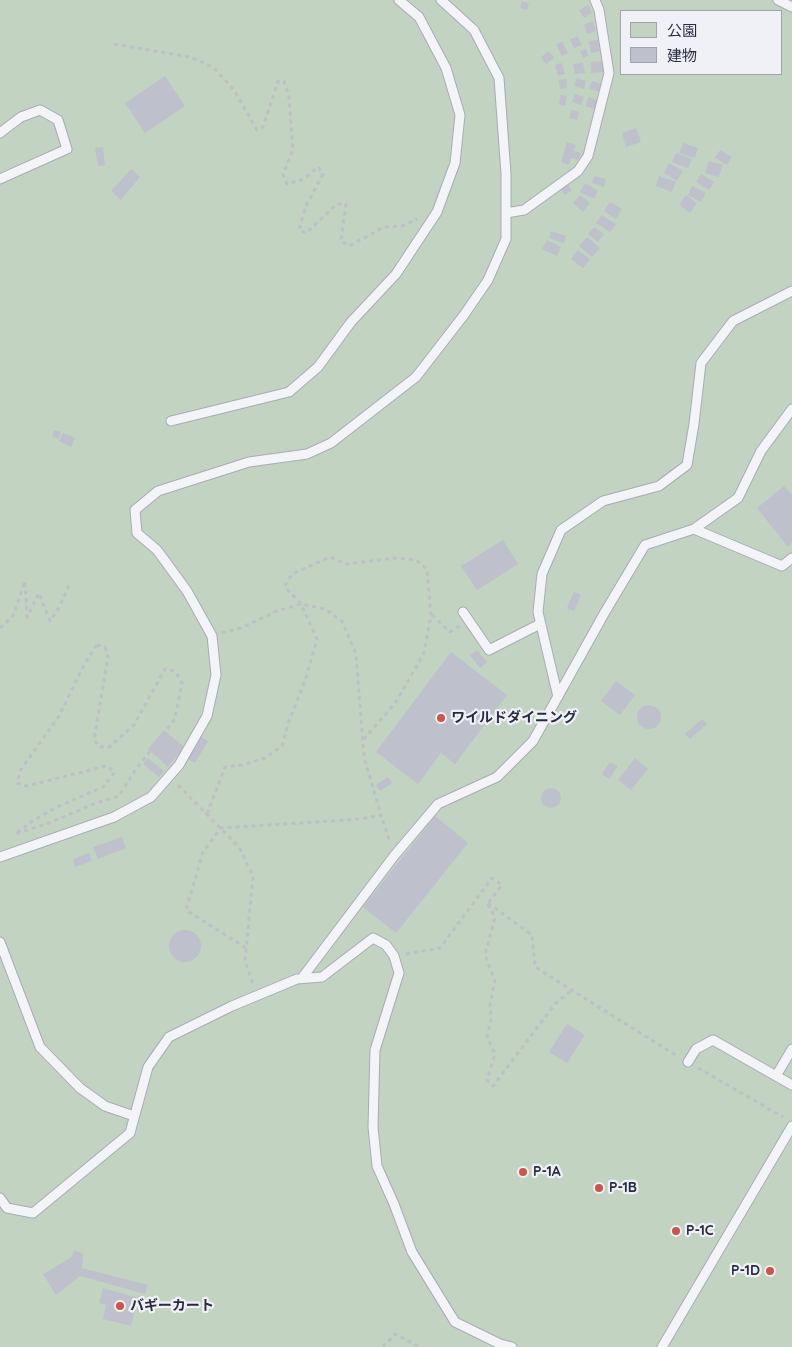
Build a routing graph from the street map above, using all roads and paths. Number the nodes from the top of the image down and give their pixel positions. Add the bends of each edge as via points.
1 (399, 0) edge
2 (441, 0) edge
3 (595, 0) edge
4 (778, 0) edge
5 (792, 6) edge
6 (114, 44) dead end
7 (0, 133) edge
8 (0, 179) edge
9 (437, 212) junction
10 (506, 212) junction
11 (792, 291) edge
12 (792, 409) edge
13 (171, 421) dead end
14 (694, 529) junction
15 (792, 558) edge
16 (69, 586) dead end
17 (301, 604) junction
18 (463, 612) dead end
19 (431, 615) junction
20 (469, 621) junction
21 (540, 624) junction
22 (0, 628) edge
23 (212, 636) junction
24 (558, 697) junction
25 (363, 740) junction
26 (169, 776) junction
27 (206, 814) junction
28 (382, 815) junction
29 (221, 828) junction
30 (16, 834) joint
31 (394, 856) junction
32 (0, 857) edge
33 (488, 903) junction
34 (0, 942) edge
35 (246, 948) junction
36 (394, 956) junction
37 (302, 978) junction
38 (257, 996) junction
39 (792, 1049) edge
40 (688, 1062) dead end
41 (776, 1076) junction
42 (792, 1085) edge
43 (134, 1116) junction
44 (792, 1126) edge
45 (0, 1198) edge
46 (383, 1347) edge
47 (420, 1347) edge
48 (512, 1347) edge
49 (662, 1347) edge

1 - 9 lane via 419,17 446,68 460,115 454,163
2 - 10 lane via 474,30 500,78
3 - 10 lane via 609,73 588,156 578,171 524,210
4 - 5 lane
6 - 9 path via 190,57 213,67 234,90 257,130 264,127 278,81 284,81 289,97 293,150 283,174 287,184 304,178 318,167 323,174 305,208 298,230 306,233 337,204 346,204 341,241 349,246 384,227 402,226
7 - 8 lane via 20,117 40,110 58,120 66,149
9 - 13 lane via 396,274 351,322 318,367 289,392
10 - 23 lane via 506,239 488,280 416,377 331,443 307,454 249,462 158,491 135,510 137,533 157,550 187,590
11 - 21 lane via 733,321 701,363 687,465 659,486 603,501 561,530 542,574
12 - 14 lane via 761,451 738,498
14 - 15 lane via 782,566
14 - 24 lane via 646,545
16 - 22 path via 50,621 39,593 27,617 24,581 13,616
17 - 19 path via 285,587 294,573 330,557 346,564 395,558 416,560 427,569
17 - 23 path
17 - 25 path via 325,609 342,621 356,654
17 - 27 path via 317,640 282,746 265,758 225,767
18 - 20 lane
19 - 20 path via 450,632
19 - 25 path via 424,653 396,702
20 - 21 lane via 489,650
21 - 24 lane
23 - 26 lane via 216,675 207,716 179,765
24 - 31 lane via 534,741 497,777 438,804
25 - 28 path via 364,757
26 - 27 path
26 - 32 lane via 151,796 114,817
27 - 29 path
28 - 29 path
28 - 31 path
29 - 35 path via 239,847 252,876
29 - 35 path via 203,852 186,910
30 - 30 path via 119,796 175,719 182,683 174,671 165,670 134,724 109,747 99,747 94,739 108,657 105,647 98,645 85,663 59,716 20,771 16,782 27,786 106,766 115,772 103,787 57,806
31 - 37 lane
33 - 33 path via 532,934 535,967 573,989 555,1004 493,1086 487,1080 495,1054 487,1037 495,981 485,955 495,917
33 - 36 path via 502,885 492,878 440,948
34 - 43 lane via 40,1047 80,1088 105,1106
35 - 38 path via 245,961
36 - 37 lane via 386,944 373,938 322,977
36 - 48 lane via 399,973 375,1050 373,1127 377,1166 412,1252 455,1322
37 - 38 lane
38 - 43 lane via 169,1038 148,1067
39 - 41 lane
40 - 41 lane via 696,1049 714,1040
41 - 42 lane
43 - 45 lane via 130,1133 33,1212 7,1208
44 - 49 lane
46 - 47 path via 395,1334

